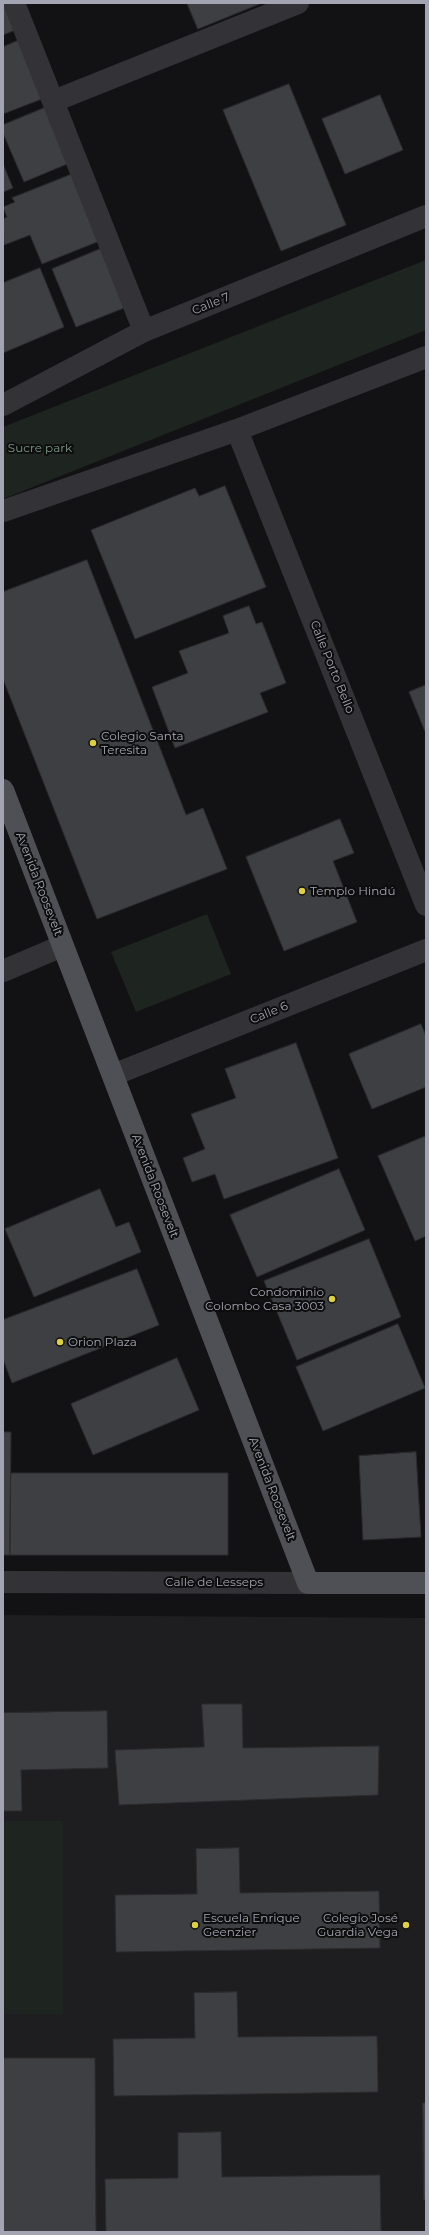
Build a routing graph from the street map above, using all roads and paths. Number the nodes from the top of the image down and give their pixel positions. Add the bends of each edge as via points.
1 (14, 3) edge
2 (298, 3) edge
3 (54, 101) junction
4 (426, 216) edge
5 (144, 331) junction
6 (426, 357) edge
7 (3, 405) edge
8 (237, 430) junction
9 (3, 511) edge
10 (3, 790) edge
11 (426, 905) edge
12 (62, 946) junction
13 (426, 950) edge
14 (3, 971) edge
15 (113, 1075) junction
16 (3, 1582) edge
17 (308, 1583) junction
18 (426, 1583) edge

1 - 3 street
2 - 3 street
3 - 5 street
4 - 5 street, Calle 7
5 - 7 street, Calle 7
6 - 8 street
8 - 9 street
8 - 11 street, Calle Porto Bello
10 - 12 main road, Avenida Roosevelt
12 - 14 street
12 - 15 main road, Avenida Roosevelt
13 - 15 street, Calle 6
15 - 17 main road, Avenida Roosevelt
16 - 17 street, Calle de Lesseps
17 - 18 main road, Calle de Lesseps

